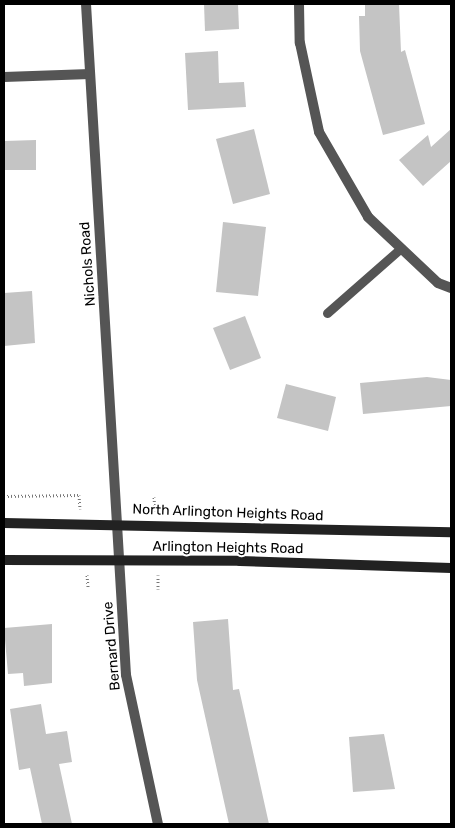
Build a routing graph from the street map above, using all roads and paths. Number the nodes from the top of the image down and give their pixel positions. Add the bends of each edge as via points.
1 (86, 4) edge
2 (299, 4) edge
3 (90, 74) junction
4 (4, 77) edge
5 (401, 248) junction
6 (451, 288) edge
7 (328, 313) dead end
8 (79, 495) dead end
9 (4, 496) edge
10 (4, 523) edge
11 (114, 523) junction
12 (451, 532) edge
13 (4, 560) edge
14 (119, 560) junction
15 (451, 568) edge
16 (158, 824) edge

1 - 3 street, Nichols Road
2 - 5 street via 300,43 319,132 368,217
3 - 4 street
3 - 11 street, Nichols Road
5 - 6 street via 438,283
5 - 7 lane
8 - 9 path
10 - 11 main road, North Arlington Heights Road
11 - 12 main road, North Arlington Heights Road
11 - 14 street, Bernard Drive
13 - 14 main road, Arlington Heights Road
14 - 15 main road, Arlington Heights Road
14 - 16 street, Bernard Drive via 126,675

